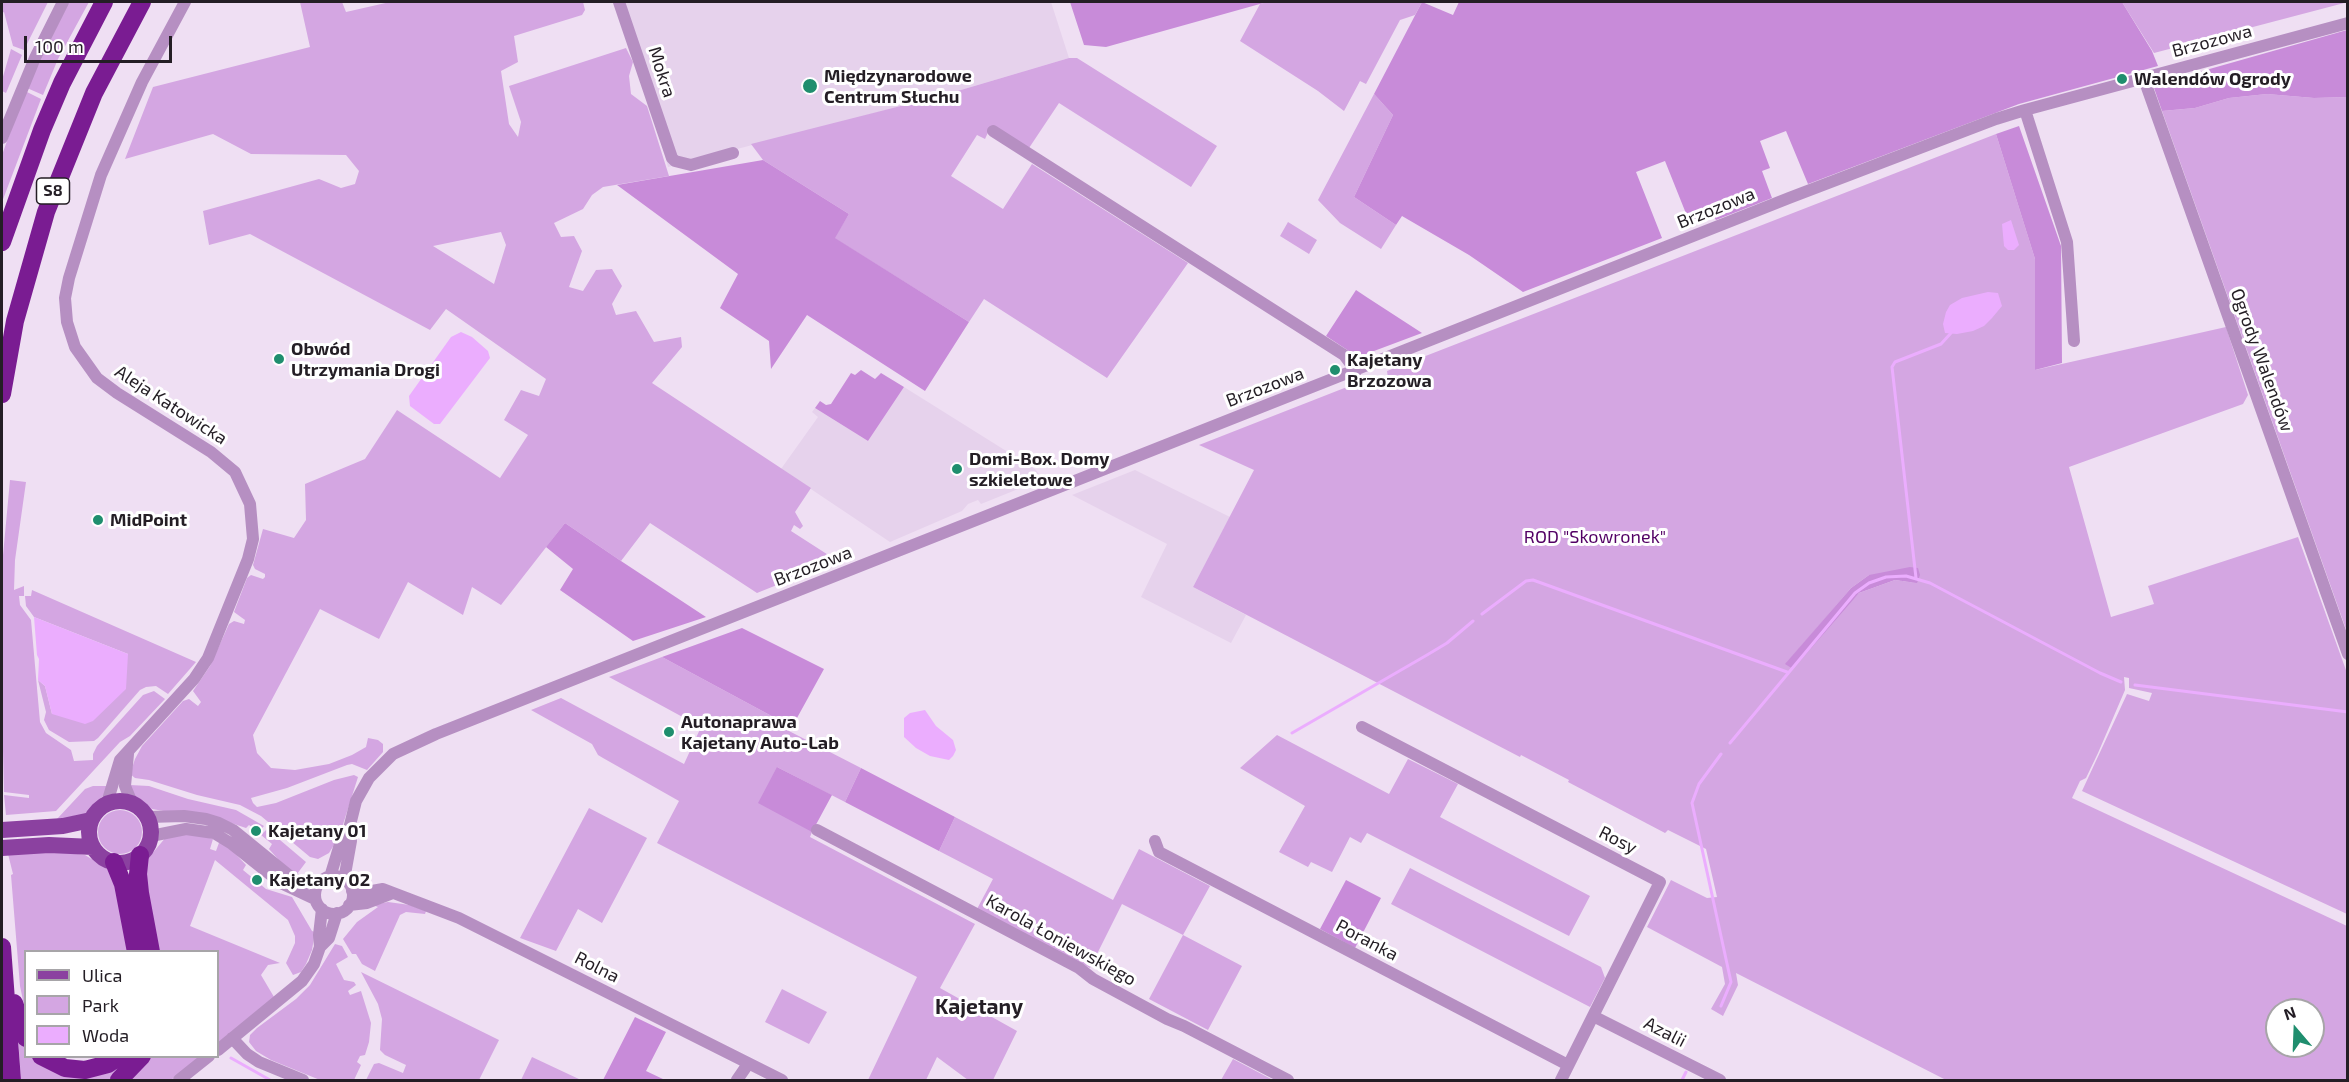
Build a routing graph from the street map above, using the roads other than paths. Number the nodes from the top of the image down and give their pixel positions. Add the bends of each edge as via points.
1 (63, 2) edge
2 (105, 2) edge
3 (142, 2) edge
4 (186, 2) edge
5 (619, 2) edge
6 (2348, 23) edge
7 (2144, 79) junction
8 (2025, 110) junction
9 (993, 131) dead end
10 (2, 138) edge
11 (733, 153) dead end
12 (2, 242) edge
13 (2074, 341) dead end
14 (1356, 371) junction
15 (2, 394) edge
16 (2348, 654) edge
17 (1362, 727) dead end
18 (128, 754) junction
19 (106, 803) junction
20 (132, 803) junction
21 (147, 817) junction
22 (91, 820) junction
23 (349, 829) junction
24 (2, 830) edge
25 (816, 830) dead end
26 (151, 836) junction
27 (1155, 841) dead end
28 (93, 847) junction
29 (2, 848) edge
30 (141, 855) junction
31 (114, 862) junction
32 (325, 880) junction
33 (344, 880) junction
34 (352, 891) junction
35 (393, 893) junction
36 (319, 904) junction
37 (349, 905) junction
38 (337, 913) junction
39 (2, 946) edge
40 (321, 947) junction
41 (136, 950) edge
42 (151, 950) edge
43 (1593, 1016) junction
44 (24, 1034) edge
45 (232, 1038) junction
46 (219, 1049) edge
47 (45, 1058) edge
48 (117, 1058) edge
49 (140, 1058) edge
50 (206, 1058) edge
51 (747, 1064) junction
52 (1568, 1065) junction
53 (12, 1080) edge
54 (119, 1080) edge
55 (179, 1080) edge
56 (303, 1080) edge
57 (737, 1080) edge
58 (782, 1080) edge
59 (1288, 1080) edge
60 (1561, 1080) edge
61 (1720, 1080) edge

1 - 10 street via 31,66
2 - 12 highway, S8 via 62,83
3 - 15 highway, S8 via 94,93 55,186 25,283
4 - 18 street, Aleja Katowicka via 142,82 101,175 69,278 65,298 67,322 75,347 97,378 220,458 235,472 250,504 253,538 208,658
5 - 11 street, Mokra via 675,161 691,165
6 - 7 street, Brzozowa
7 - 8 street, Brzozowa
7 - 16 street, Ogrody Walendów
8 - 13 street via 2067,242
8 - 14 street, Brzozowa via 1789,198
9 - 14 street via 1347,356
14 - 23 street, Brzozowa via 410,745 369,778 356,801
17 - 43 street, Rosy via 1660,882
18 - 19 street, Aleja Katowicka via 120,760
18 - 20 street via 125,782
19 - 20 main road
19 - 22 main road
20 - 21 main road
21 - 26 main road
21 - 32 street via 184,816 219,823 292,878 306,884
22 - 24 main road
22 - 28 main road
23 - 32 street, Brzozowa via 341,841 334,869
23 - 33 street, Brzozowa via 351,841
25 - 59 street, Karola Łoniewskiego
26 - 30 main road
26 - 36 street via 186,829 214,833 281,884
27 - 52 street, Poranka via 1159,852
28 - 29 main road
28 - 31 main road
30 - 31 main road via 128,862
30 - 42 highway via 138,874
31 - 41 highway via 123,884
32 - 33 street
32 - 36 street via 316,889
33 - 34 street
34 - 35 street, Rolna via 384,889
34 - 37 street
35 - 37 street
35 - 51 street, Rolna via 465,921
36 - 38 street
36 - 40 street
37 - 38 street
38 - 40 street via 329,938
39 - 44 highway via 16,1016
39 - 53 highway
40 - 45 street via 295,988
43 - 52 street, Rosy
43 - 61 street, Azalii
45 - 46 street
45 - 56 street via 259,1062
47 - 48 highway via 65,1068 85,1070
49 - 54 highway
50 - 55 street
51 - 57 street
51 - 58 street, Rolna
52 - 60 street, Rosy

